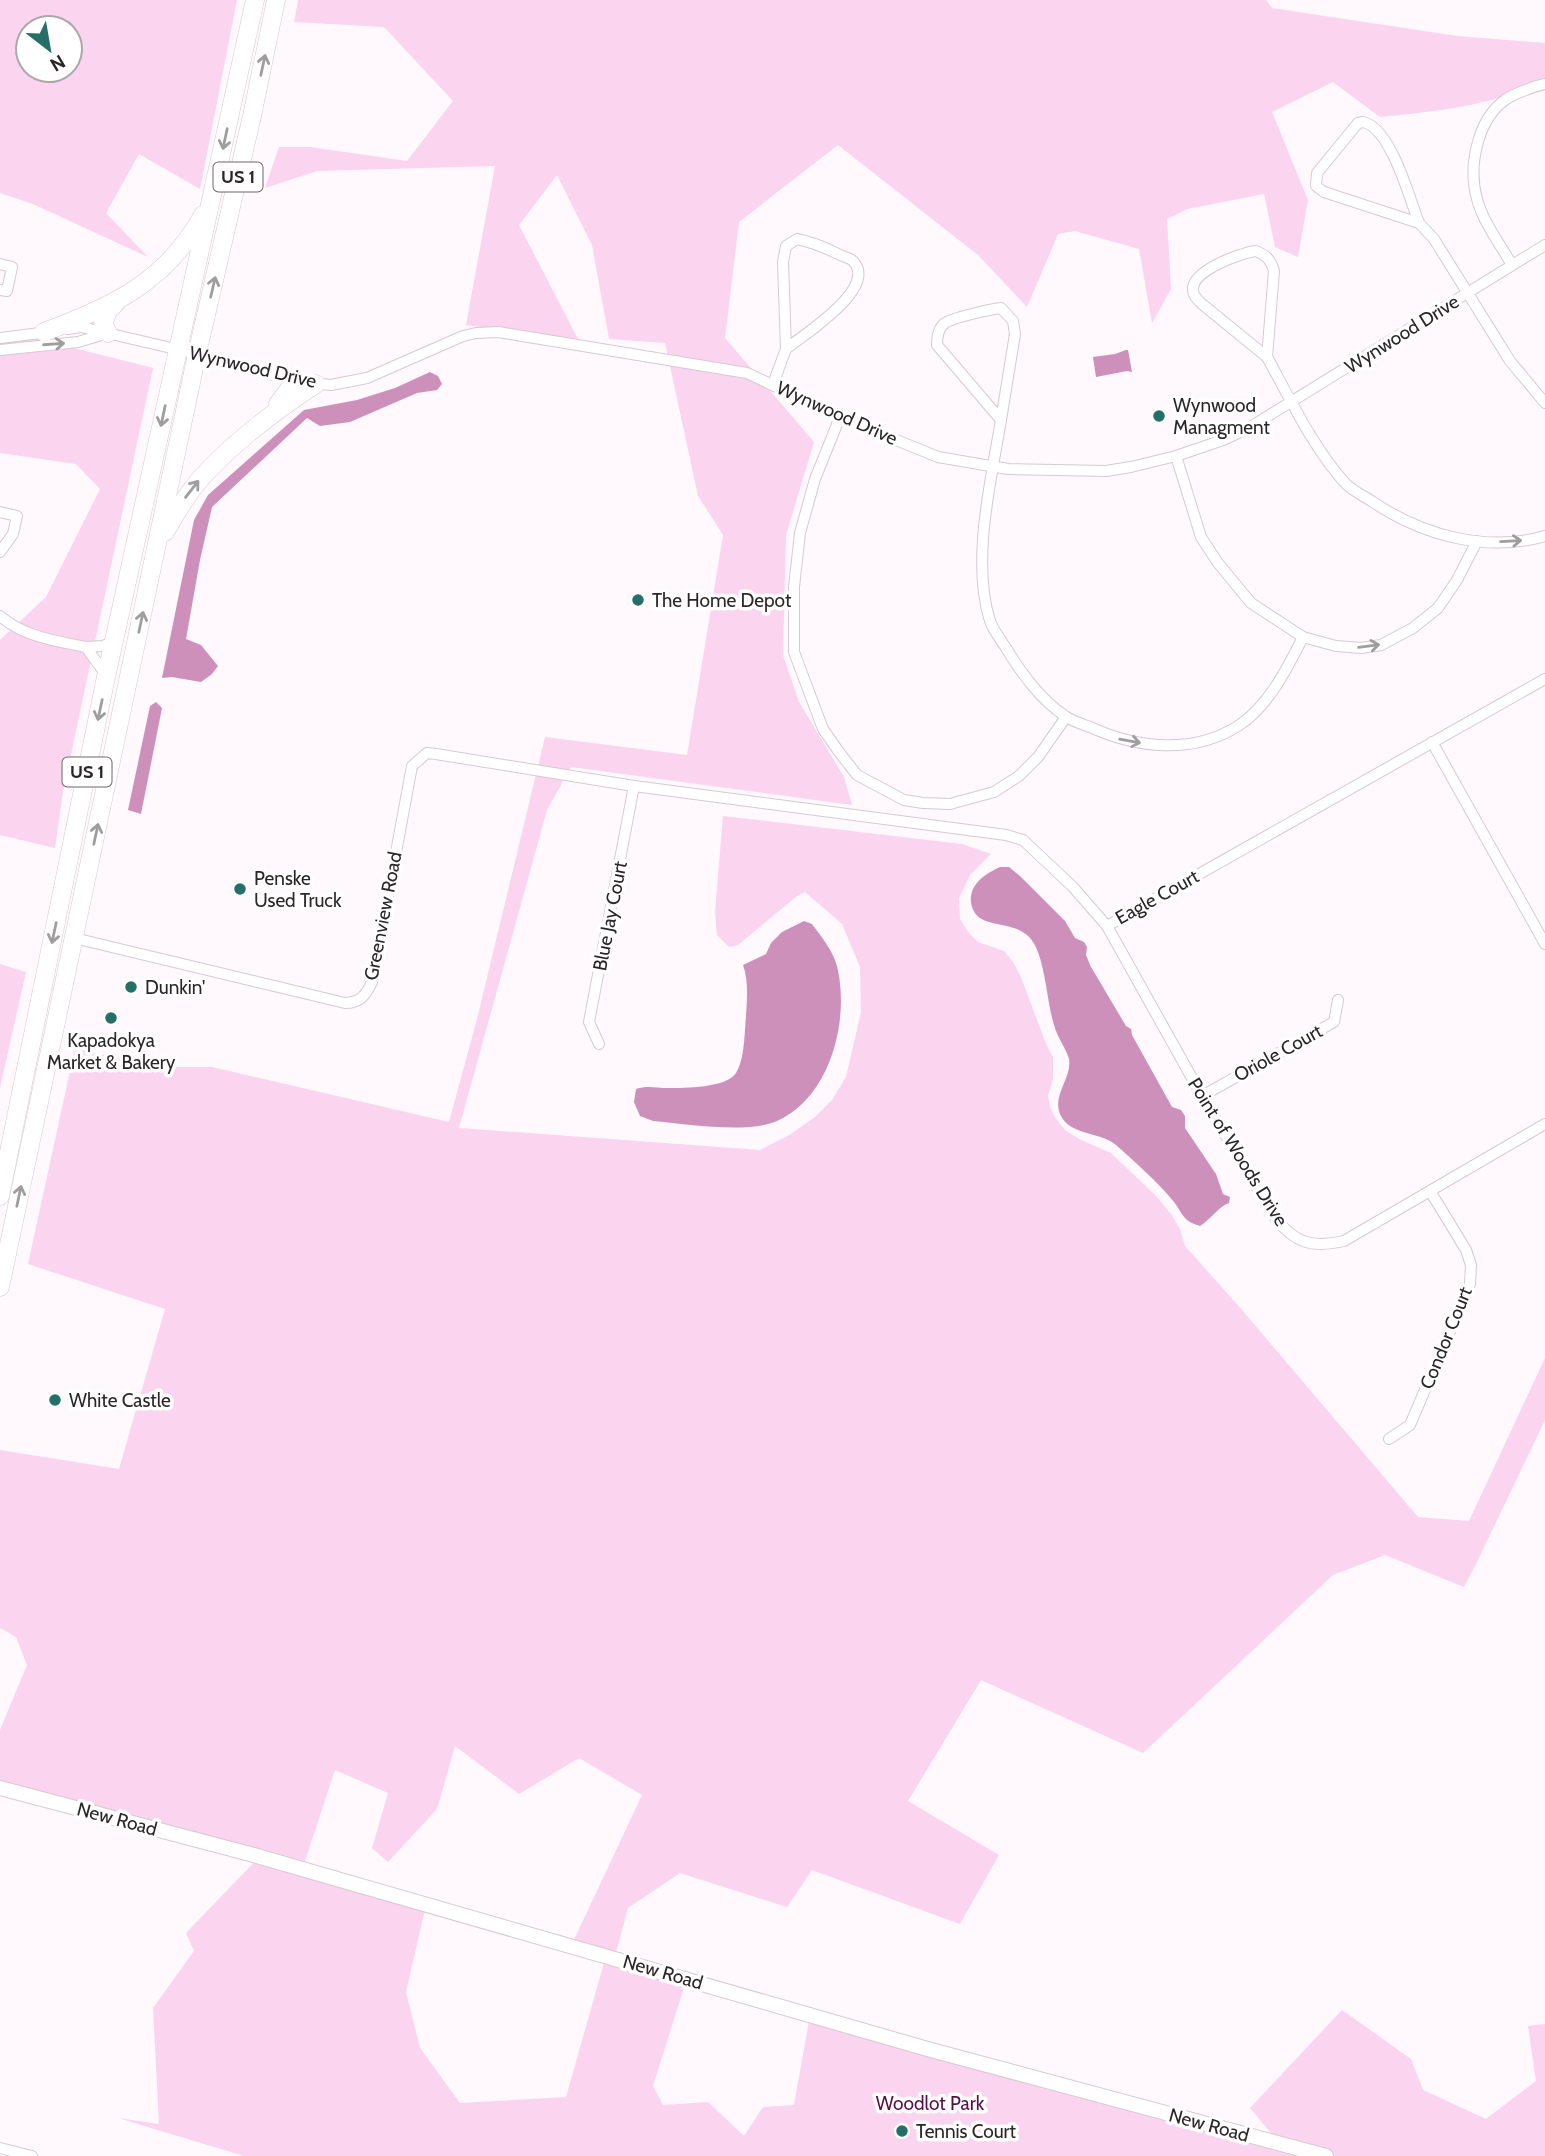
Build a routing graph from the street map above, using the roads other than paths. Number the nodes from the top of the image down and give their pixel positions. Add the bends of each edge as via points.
1 (254, 0) edge
2 (276, 0) edge
3 (1545, 84) edge
4 (213, 197) junction
5 (1419, 223) junction
6 (1545, 245) edge
7 (0, 264) edge
8 (1512, 265) junction
9 (0, 290) edge
10 (1469, 293) junction
11 (123, 297) junction
12 (44, 332) junction
13 (108, 333) junction
14 (0, 338) edge
15 (177, 349) junction
16 (786, 349) junction
17 (0, 350) edge
18 (197, 354) junction
19 (1267, 358) junction
20 (295, 381) junction
21 (316, 384) junction
22 (773, 384) junction
23 (1292, 402) junction
24 (1545, 403) edge
25 (272, 413) junction
26 (840, 417) junction
27 (1001, 420) junction
28 (1176, 456) junction
29 (994, 466) junction
30 (0, 512) edge
31 (1545, 536) edge
32 (1477, 541) junction
33 (157, 548) junction
34 (0, 552) edge
35 (0, 616) edge
36 (1303, 637) junction
37 (114, 641) junction
38 (86, 647) junction
39 (106, 677) junction
40 (1545, 679) edge
41 (1066, 717) junction
42 (1432, 742) junction
43 (634, 786) junction
44 (1107, 926) junction
45 (74, 938) junction
46 (1545, 944) edge
47 (1338, 1000) dead end
48 (599, 1044) dead end
49 (1202, 1096) junction
50 (1545, 1125) edge
51 (1430, 1191) junction
52 (0, 1196) edge
53 (0, 1287) edge
54 (1389, 1439) dead end
55 (0, 1788) edge
56 (0, 2148) edge
57 (16, 2154) edge
58 (32, 2156) edge
59 (1326, 2156) edge

1 -> 4 highway, US 1
18 -> 2 highway, US 1
3 - 8 street via 1505,100 1490,117 1475,153 1477,200
4 - 11 highway via 169,264
4 - 15 highway, US 1
5 - 5 street via 1390,149 1372,125 1358,123 1317,173 1316,187
5 - 10 street
6 - 8 street, Wynwood Drive
7 - 9 street via 12,267 7,290
8 - 10 street, Wynwood Drive
10 - 23 street, Wynwood Drive
10 - 24 street, Wynwood Drive via 1510,361
11 - 12 highway
11 - 13 highway via 108,311 103,324
12 - 13 street, Wynwood Drive via 81,327
12 - 14 street, Wynwood Drive
13 - 15 street, Wynwood Drive
17 -> 13 street via 78,342
15 - 18 street, Wynwood Drive
15 -> 37 highway, US 1
16 - 16 street via 848,299 857,285 853,261 813,242 797,239 786,246
16 - 22 street
18 - 20 street, Wynwood Drive
18 - 33 highway, US 1
19 - 19 street via 1273,271 1271,261 1256,251 1199,275 1193,289 1202,304
19 - 23 street
20 - 21 street, Wynwood Drive
20 - 25 highway
21 - 22 street, Wynwood Drive via 367,378 450,341 498,332 747,373
21 - 25 highway
22 - 26 street, Wynwood Drive
23 - 28 street, Wynwood Drive via 1247,429
23 - 32 street via 1348,485 1397,518 1442,535
33 -> 25 highway via 180,505 202,477
26 - 29 street, Wynwood Drive via 938,457
26 - 41 street via 800,533 794,587 794,652 823,729 839,752 857,775 904,800 950,804 994,792 1019,776
27 - 27 street via 1015,334 1013,321 1001,308 946,322 938,336 939,350
27 - 29 street
28 - 29 street, Wynwood Drive via 1106,471
28 - 36 street via 1201,537 1219,563 1251,603
29 - 41 street via 982,558 990,623 1021,674
30 - 34 street via 17,516 13,534
32 -> 31 street via 1514,542
36 -> 32 street via 1361,648 1381,645 1413,628 1438,608
45 -> 33 highway, US 1
35 - 38 street via 38,637
41 -> 36 street via 1114,738 1165,746 1205,742 1261,707
37 - 38 street
37 - 39 highway, US 1
38 - 39 street
39 -> 52 highway, US 1
40 - 42 street, Eagle Court
42 - 44 street, Eagle Court
42 - 46 street
43 - 44 street, Eagle Court via 1023,840
43 - 45 street, Greenview Road via 436,754 420,758 412,766 372,982 367,993 352,1003
43 - 48 street, Blue Jay Court via 589,1022
44 - 49 street, Point of Woods Drive
53 -> 45 highway, US 1
47 - 49 street, Oriole Court via 1334,1022
49 - 51 street, Point of Woods Drive via 1275,1218 1285,1231 1312,1245 1344,1241
50 - 51 street, Point of Woods Drive
51 - 54 street, Condor Court via 1466,1250 1470,1284 1410,1424
55 - 59 street, New Road
56 - 57 street
57 - 58 street

